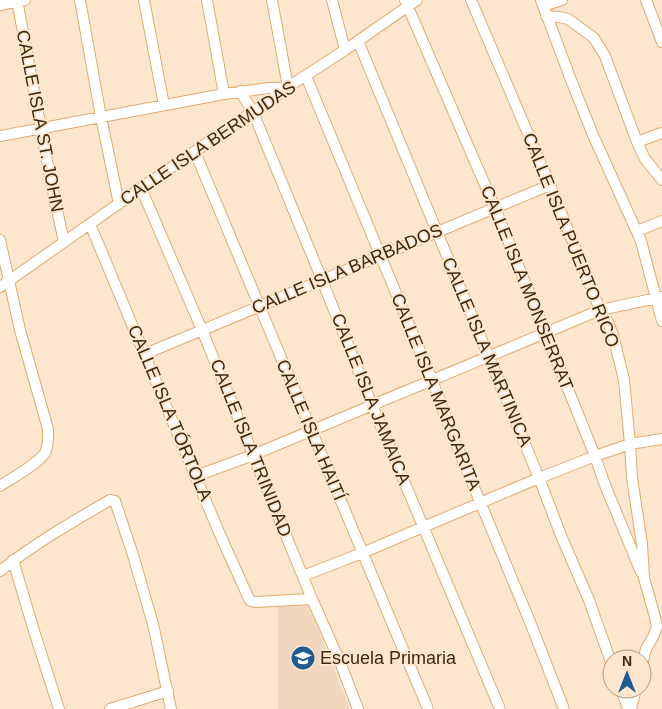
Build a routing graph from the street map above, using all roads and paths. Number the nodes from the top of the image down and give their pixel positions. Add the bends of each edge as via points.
1 (20, 0) edge
2 (80, 0) edge
3 (144, 0) edge
4 (207, 0) edge
5 (272, 0) edge
6 (332, 0) edge
7 (417, 0) edge
8 (471, 0) edge
9 (562, 0) edge
10 (646, 0) edge
11 (406, 3) edge
12 (0, 5) edge
13 (544, 7) edge
14 (661, 37) edge
15 (358, 41) junction
16 (345, 50) junction
17 (306, 76) junction
18 (288, 87) junction
19 (240, 91) junction
20 (224, 94) junction
21 (164, 105) junction
22 (253, 112) junction
23 (101, 117) junction
24 (42, 128) junction
25 (662, 133) edge
26 (0, 136) edge
27 (637, 142) junction
28 (195, 152) junction
29 (662, 180) edge
30 (550, 185) junction
31 (141, 188) junction
32 (119, 204) junction
33 (495, 208) junction
34 (662, 221) edge
35 (90, 224) junction
36 (636, 231) junction
37 (437, 232) junction
38 (0, 240) edge
39 (64, 242) junction
40 (380, 256) junction
41 (322, 280) junction
42 (4, 284) edge
43 (660, 298) edge
44 (259, 306) junction
45 (600, 310) junction
46 (662, 321) edge
47 (202, 330) junction
48 (546, 333) junction
49 (145, 354) junction
50 (489, 357) junction
51 (432, 380) junction
52 (372, 405) junction
53 (311, 431) junction
54 (662, 439) edge
55 (630, 444) junction
56 (253, 455) junction
57 (595, 456) junction
58 (196, 476) junction
59 (539, 478) junction
60 (0, 486) edge
61 (481, 502) junction
62 (424, 528) junction
63 (362, 553) junction
64 (13, 560) junction
65 (0, 571) edge
66 (303, 576) junction
67 (644, 578) junction
68 (312, 599) junction
69 (606, 649) edge
70 (646, 649) edge
71 (168, 690) junction
72 (59, 709) edge
73 (110, 709) edge
74 (171, 709) edge
75 (358, 709) edge
76 (428, 709) edge
77 (500, 709) edge
78 (564, 709) edge

1 - 12 street
1 - 24 street, CALLE ISLA ST. JOHN
2 - 23 street
3 - 21 street
4 - 20 street
5 - 18 street
6 - 16 street
7 - 11 street, CALLE ISLA BERMUDAS
8 - 30 street, CALLE ISLA PUERTO RICO
9 - 13 street
10 - 14 street
11 - 15 street, CALLE ISLA BERMUDAS
11 - 33 street, CALLE ISLA MONSERRAT
13 - 27 street via 594,38 605,56
13 - 36 street via 570,80
15 - 16 street, CALLE ISLA BERMUDAS
15 - 37 street, CALLE ISLA MARTINICA
16 - 17 street, CALLE ISLA BERMUDAS
17 - 18 street, CALLE ISLA BERMUDAS
17 - 40 street, CALLE ISLA MARGARITA
18 - 19 street
18 - 22 street, CALLE ISLA BERMUDAS
19 - 20 street
19 - 22 street, CALLE ISLA JAMAICA
20 - 21 street
21 - 23 street
22 - 28 street, CALLE ISLA BERMUDAS
22 - 41 street, CALLE ISLA JAMAICA
23 - 24 street
23 - 32 street
24 - 26 street
24 - 39 street, CALLE ISLA ST. JOHN
25 - 27 street
27 - 29 street via 644,159
28 - 31 street, CALLE ISLA BERMUDAS
28 - 44 street, CALLE ISLA HAITÍ
30 - 33 street, CALLE ISLA BARBADOS
30 - 45 street, CALLE ISLA PUERTO RICO
31 - 32 street, CALLE ISLA BERMUDAS
31 - 47 street, CALLE ISLA TRINIDAD
32 - 35 street, CALLE ISLA BERMUDAS
33 - 37 street, CALLE ISLA BARBADOS
33 - 48 street, CALLE ISLA MONSERRAT
34 - 36 street
35 - 39 street, CALLE ISLA BERMUDAS
35 - 49 street, CALLE ISLA TÓRTOLA
36 - 43 street
37 - 40 street, CALLE ISLA BARBADOS
37 - 50 street, CALLE ISLA MARTINICA
38 - 42 street
39 - 42 street, CALLE ISLA BERMUDAS
40 - 41 street, CALLE ISLA BARBADOS
40 - 51 street, CALLE ISLA MARGARITA
41 - 44 street, CALLE ISLA BARBADOS
41 - 52 street, CALLE ISLA JAMAICA
42 - 60 street via 20,330 49,442 37,461
43 - 45 street
43 - 46 street
44 - 47 street, CALLE ISLA BARBADOS
44 - 53 street, CALLE ISLA HAITÍ
45 - 48 street
45 - 55 street, CALLE ISLA PUERTO RICO via 613,335 624,380
47 - 49 street, CALLE ISLA BARBADOS
47 - 56 street, CALLE ISLA TRINIDAD
48 - 50 street
48 - 57 street, CALLE ISLA MONSERRAT
49 - 58 street, CALLE ISLA TÓRTOLA
50 - 51 street
50 - 59 street, CALLE ISLA MARTINICA
51 - 52 street
51 - 61 street, CALLE ISLA MARGARITA
52 - 53 street
52 - 62 street, CALLE ISLA JAMAICA
53 - 56 street
53 - 63 street, CALLE ISLA HAITÍ
54 - 55 street
55 - 57 street
55 - 67 street, CALLE ISLA PUERTO RICO
56 - 58 street
56 - 66 street, CALLE ISLA TRINIDAD
57 - 59 street
57 - 67 street, CALLE ISLA MONSERRAT
58 - 68 street, CALLE ISLA TÓRTOLA via 251,601
59 - 61 street
59 - 69 street, CALLE ISLA MARTINICA
61 - 62 street
61 - 78 street, CALLE ISLA MARGARITA
62 - 63 street
62 - 77 street, CALLE ISLA JAMAICA
63 - 66 street
63 - 76 street, CALLE ISLA HAITÍ
64 - 65 street
64 - 71 street via 110,500 115,501 153,624
64 - 72 street
66 - 68 street, CALLE ISLA TRINIDAD
67 - 70 street, CALLE ISLA PUERTO RICO via 657,627
68 - 75 street, CALLE ISLA TRINIDAD
71 - 73 street
71 - 74 street

